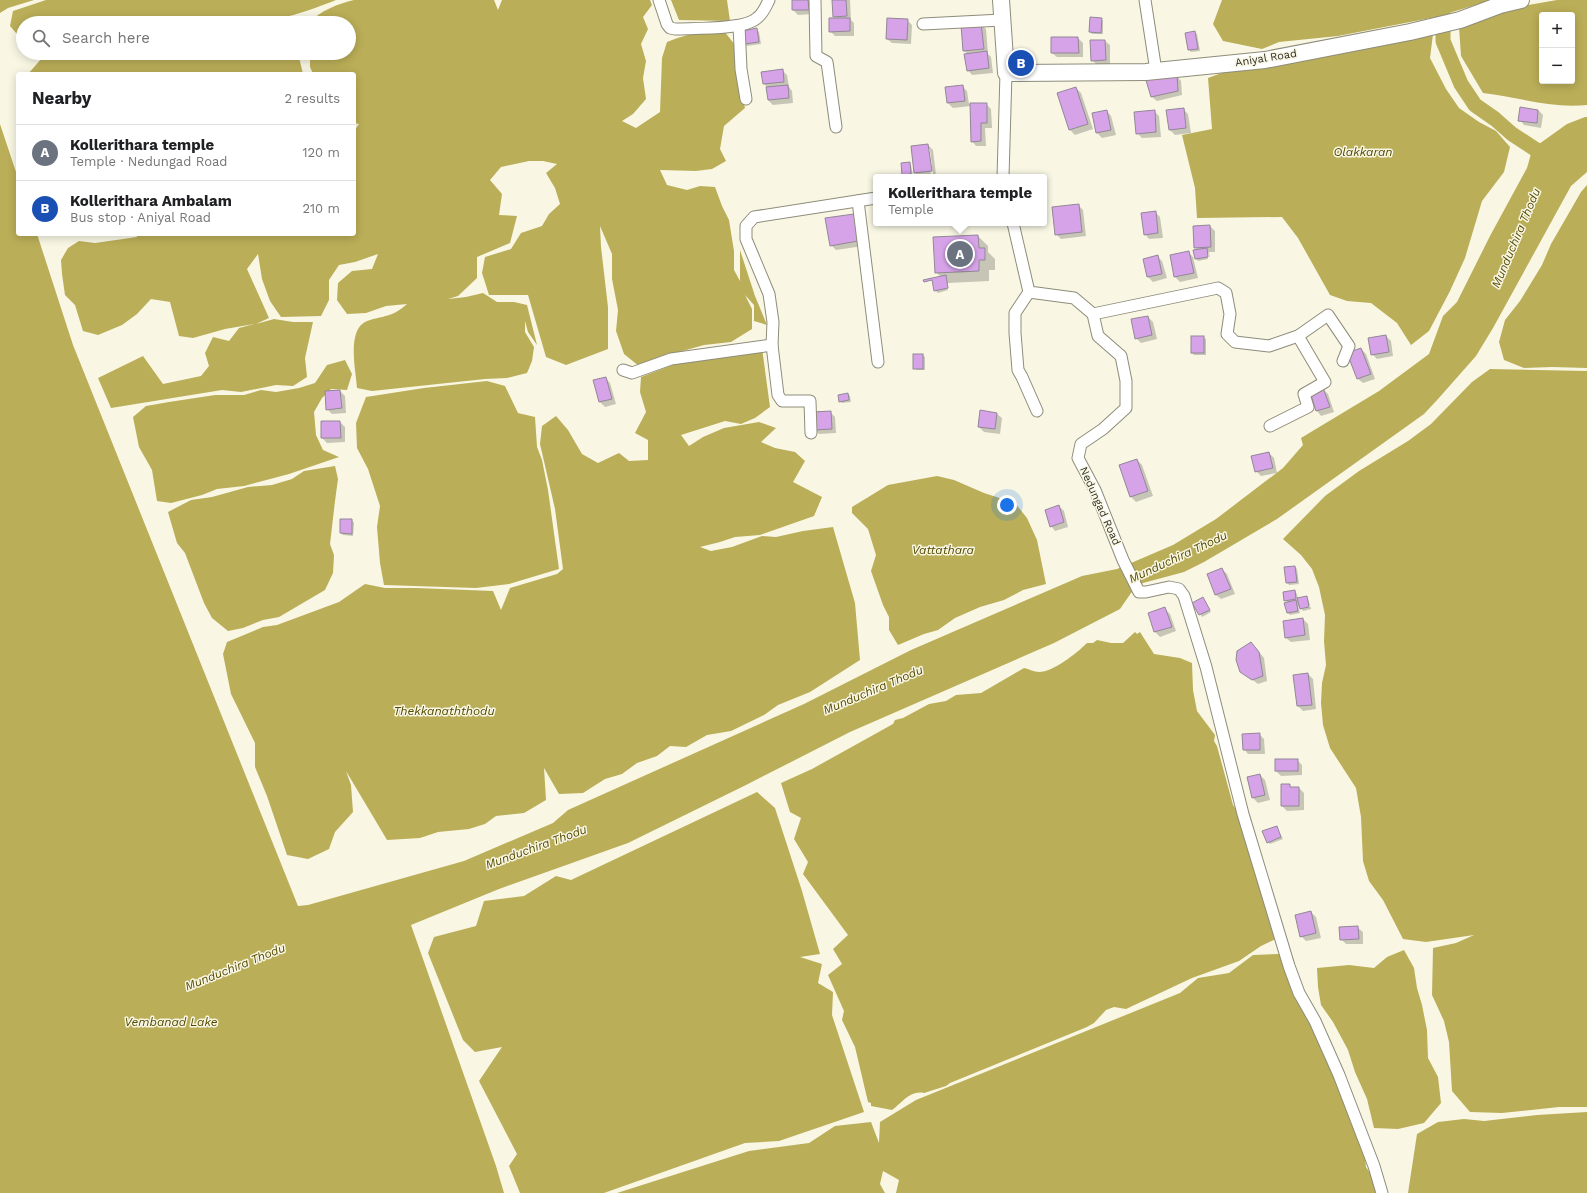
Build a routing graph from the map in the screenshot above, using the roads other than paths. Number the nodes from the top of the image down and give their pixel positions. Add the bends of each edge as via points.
1 (659, 0) edge
2 (769, 0) edge
3 (816, 0) edge
4 (1001, 0) edge
5 (1145, 0) edge
6 (1520, 0) edge
7 (1002, 20) junction
8 (923, 24) dead end
9 (739, 26) junction
10 (1156, 71) junction
11 (1006, 73) junction
12 (746, 99) dead end
13 (836, 127) dead end
14 (1003, 174) edge
15 (873, 198) edge
16 (858, 201) junction
17 (1014, 226) edge
18 (1029, 292) junction
19 (1093, 314) junction
20 (1298, 336) junction
21 (772, 345) junction
22 (1343, 361) dead end
23 (878, 362) dead end
24 (623, 370) dead end
25 (1037, 411) dead end
26 (1270, 426) dead end
27 (812, 433) dead end
28 (1382, 1193) edge

1 - 9 street via 670,28
2 - 9 street via 757,19
3 - 13 street via 816,56 827,62
4 - 7 main road
5 - 10 street
6 - 10 main road, Aniyal Road via 1460,20 1265,60
7 - 8 street
7 - 11 main road
9 - 12 street via 740,63
10 - 11 main road, Aniyal Road
11 - 14 street
15 - 16 street
16 - 21 street via 754,216 746,226 746,239 769,294 773,322
16 - 23 street
17 - 18 street
18 - 19 street via 1074,298
18 - 25 street via 1015,313 1015,341 1018,370
19 - 20 street via 1218,288 1226,293 1230,314 1227,334 1235,342 1269,346
19 - 28 street, Nedungad Road via 1098,336 1121,356 1126,381 1126,408 1104,429 1081,444 1078,458 1095,490 1123,560 1139,592 1169,587 1179,589 1184,596 1206,667 1243,814 1289,966 1299,993 1315,1021 1339,1075
20 - 22 street via 1328,315 1349,346
20 - 26 street via 1325,382 1304,394 1308,407
21 - 24 street via 679,357 632,373
21 - 27 street via 778,395 782,401 810,401

